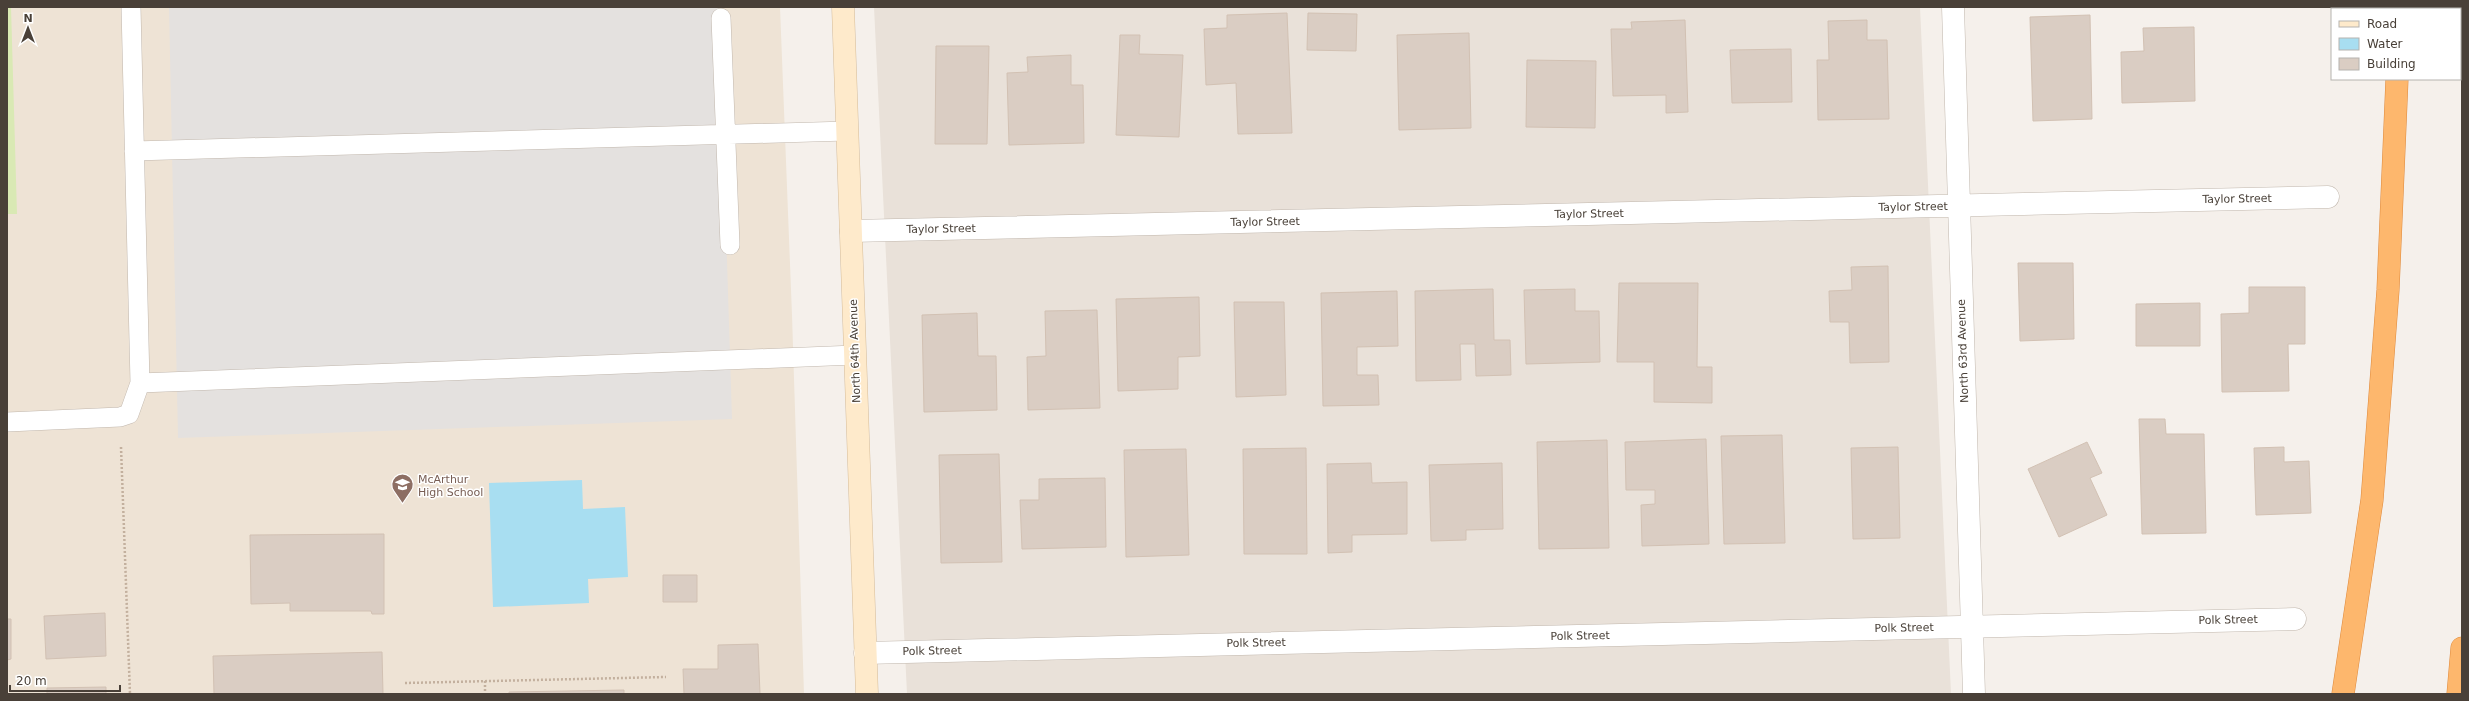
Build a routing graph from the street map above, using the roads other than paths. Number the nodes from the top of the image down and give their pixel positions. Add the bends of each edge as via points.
1 (130, 7) edge
2 (843, 7) edge
3 (1953, 7) edge
4 (721, 18) dead end
5 (2397, 80) edge
6 (847, 131) junction
7 (727, 134) junction
8 (134, 152) junction
9 (2328, 197) dead end
10 (1959, 206) junction
11 (851, 231) junction
12 (730, 245) dead end
13 (855, 355) junction
14 (140, 383) junction
15 (7, 422) edge
16 (2295, 619) dead end
17 (1972, 627) junction
18 (2462, 648) edge
19 (865, 653) junction
20 (868, 694) edge
21 (1974, 694) edge
22 (2343, 694) edge
23 (2458, 694) edge

1 - 8 lane
2 - 6 street, North 64th Avenue
3 - 10 street, North 63rd Avenue
4 - 7 lane
5 - 22 highway via 2388,290 2372,492
6 - 7 lane
6 - 11 street, North 64th Avenue
7 - 8 lane
7 - 12 lane
8 - 14 lane
9 - 10 street, Taylor Street
10 - 11 street, Taylor Street
10 - 17 street, North 63rd Avenue
11 - 13 street, North 64th Avenue
13 - 14 lane
13 - 19 street, North 64th Avenue
14 - 15 lane via 129,414 120,417
16 - 17 street, Polk Street
17 - 19 street, Polk Street
17 - 21 street, North 63rd Avenue
18 - 23 highway
19 - 20 street, North 64th Avenue

